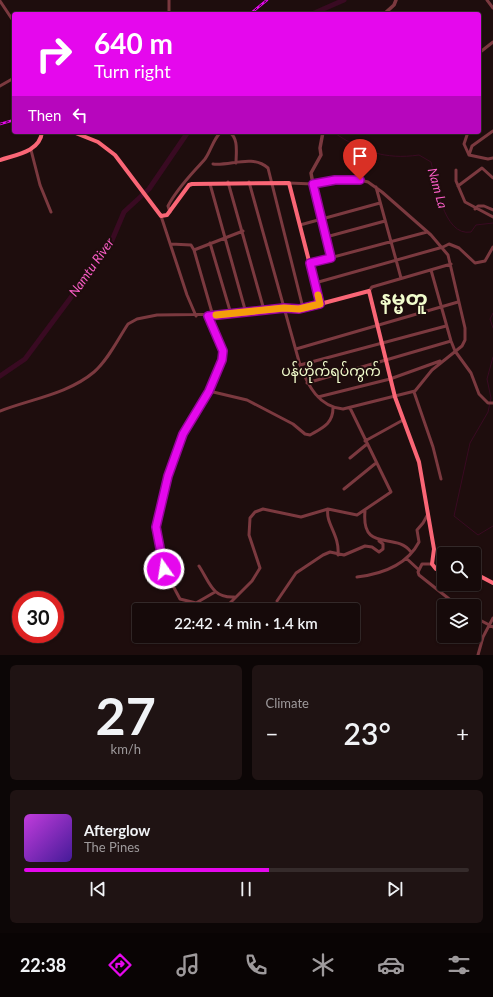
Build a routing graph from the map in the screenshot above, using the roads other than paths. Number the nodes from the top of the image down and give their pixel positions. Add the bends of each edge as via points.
1 (168, 0) edge
2 (396, 0) edge
3 (487, 0) edge
4 (0, 1) edge
5 (493, 8) edge
6 (169, 12) edge
7 (386, 12) edge
8 (12, 16) edge
9 (493, 42) edge
10 (481, 51) edge
11 (12, 79) edge
12 (0, 86) edge
13 (493, 131) edge
14 (41, 134) edge
15 (78, 134) edge
16 (220, 134) edge
17 (233, 134) edge
18 (323, 134) edge
19 (467, 134) edge
20 (31, 150) junction
21 (469, 155) junction
22 (493, 158) edge
23 (0, 160) edge
24 (236, 163) junction
25 (213, 164) dead end
26 (456, 170) dead end
27 (493, 178) edge
28 (228, 182) junction
29 (249, 182) junction
30 (271, 182) junction
31 (289, 183) junction
32 (210, 184) junction
33 (313, 184) junction
34 (458, 186) junction
35 (376, 187) junction
36 (380, 203) junction
37 (476, 209) junction
38 (493, 210) edge
39 (51, 212) dead end
40 (170, 212) junction
41 (159, 214) junction
42 (493, 217) edge
43 (322, 219) junction
44 (385, 221) junction
45 (300, 225) junction
46 (242, 231) junction
47 (427, 232) junction
48 (225, 237) junction
49 (326, 237) junction
50 (391, 241) junction
51 (210, 243) junction
52 (172, 244) junction
53 (493, 246) edge
54 (443, 248) junction
55 (194, 250) junction
56 (331, 258) junction
57 (396, 261) junction
58 (310, 263) junction
59 (451, 264) junction
60 (431, 270) junction
61 (401, 278) junction
62 (315, 283) junction
63 (369, 291) junction
64 (458, 302) junction
65 (320, 304) junction
66 (441, 306) junction
67 (284, 308) junction
68 (303, 308) junction
69 (264, 310) junction
70 (246, 312) junction
71 (230, 314) junction
72 (196, 316) junction
73 (208, 316) junction
74 (213, 316) junction
75 (377, 326) junction
76 (446, 326) junction
77 (451, 341) junction
78 (381, 343) junction
79 (296, 349) junction
80 (455, 351) junction
81 (385, 360) junction
82 (442, 360) junction
83 (300, 365) junction
84 (390, 379) junction
85 (307, 383) junction
86 (209, 391) junction
87 (414, 392) junction
88 (318, 397) junction
89 (395, 397) junction
90 (493, 403) edge
91 (333, 408) junction
92 (350, 408) junction
93 (0, 411) edge
94 (404, 420) junction
95 (366, 442) junction
96 (350, 458) dead end
97 (376, 463) junction
98 (441, 479) dead end
99 (344, 489) dead end
100 (328, 509) junction
101 (365, 511) junction
102 (428, 514) junction
103 (379, 541) junction
104 (411, 552) junction
105 (338, 555) junction
106 (406, 558) junction
107 (432, 564) junction
108 (199, 566) dead end
109 (437, 569) edge
110 (419, 570) junction
111 (481, 576) edge
112 (357, 577) dead end
113 (493, 583) edge
114 (215, 592) junction
115 (234, 597) junction
116 (449, 599) edge
117 (277, 601) dead end
118 (230, 603) edge
119 (493, 618) edge
120 (481, 622) edge
121 (488, 626) junction
122 (493, 627) edge
123 (478, 655) edge

1 - 6 street
2 - 7 street
3 - 5 street
4 - 8 street
9 - 10 street
11 - 12 street
13 - 21 street via 472,146
14 - 20 main road via 39,142
15 - 41 main road via 105,146 115,154
16 - 40 street via 205,158 185,179 171,200 168,206
17 - 24 street via 236,140
18 - 33 street via 321,155 311,173
19 - 21 street via 464,144
20 - 23 main road
20 - 39 street
21 - 22 street via 484,159
24 - 25 street
24 - 30 street via 246,160 264,165 269,171
26 - 34 street
27 - 34 street via 482,168
28 - 29 main road
28 - 32 main road
28 - 46 street
29 - 30 main road
29 - 67 street
30 - 31 main road
30 - 68 street
31 - 33 street
31 - 45 main road
32 - 40 main road via 189,185
32 - 48 street
33 - 35 street via 360,180
33 - 43 street
34 - 37 street via 465,202
35 - 36 street
35 - 47 street
36 - 43 street
36 - 44 street
37 - 38 street via 478,206 484,206
37 - 42 street
40 - 41 main road via 168,215
41 - 52 street
43 - 45 street
43 - 49 street
44 - 49 street
44 - 50 street
45 - 58 main road
46 - 48 street
46 - 69 street
47 - 50 street
47 - 54 street
48 - 51 street
48 - 70 street
49 - 56 street
50 - 56 street
50 - 57 street
51 - 55 street
51 - 71 street
52 - 55 street via 191,245
52 - 72 street via 182,282
53 - 54 street via 485,261 478,263 453,244
54 - 57 street
54 - 59 street
55 - 74 street
56 - 58 street
57 - 61 street
57 - 62 street
58 - 62 main road
59 - 60 street
59 - 64 street
60 - 61 street
60 - 66 street
61 - 63 street via 372,287
62 - 65 main road
63 - 65 main road
63 - 75 main road
64 - 66 street
64 - 80 street via 465,328 462,346
65 - 68 street
66 - 75 street
66 - 76 street
67 - 68 street
67 - 69 street
67 - 79 street
69 - 70 street
70 - 71 street
71 - 74 street
72 - 73 street
72 - 93 street via 157,315 137,319 128,324 95,371 66,390
73 - 74 street
73 - 86 street via 223,351 221,368
75 - 78 main road
75 - 79 street
76 - 77 street
76 - 78 street
77 - 80 street
77 - 81 street
78 - 81 main road
78 - 83 street
79 - 83 street
80 - 82 street
80 - 90 street via 471,373 479,394 488,403
81 - 84 main road
81 - 85 street
82 - 84 street
82 - 87 street
83 - 85 street
84 - 88 street
84 - 89 main road
85 - 88 street
86 - 91 street via 247,400 310,435 331,421
86 - 114 street via 183,434 174,456 156,527 164,569 180,599 196,603
87 - 89 street
87 - 98 street
88 - 91 street
89 - 92 street
89 - 94 main road
91 - 92 street
92 - 95 street
94 - 95 street
94 - 102 main road via 419,462
95 - 96 street
95 - 97 street
97 - 99 street
97 - 101 street via 392,492
100 - 101 street via 349,514
100 - 105 street via 326,516 339,543
100 - 115 street via 301,517 263,509 255,512 250,518 249,535 260,568 252,581
101 - 103 street via 366,529
102 - 104 street via 417,530 419,542
102 - 107 main road via 434,549
103 - 104 street via 396,541
103 - 105 street via 382,544 379,552 365,546
104 - 106 street
105 - 117 street via 330,552 300,568
106 - 110 street
106 - 112 street via 384,571
107 - 109 main road
107 - 110 street via 422,564
108 - 114 street
110 - 116 street via 419,575
111 - 113 main road
114 - 115 street via 225,597
115 - 118 street
119 - 121 street
120 - 121 street
121 - 122 street
121 - 123 street

